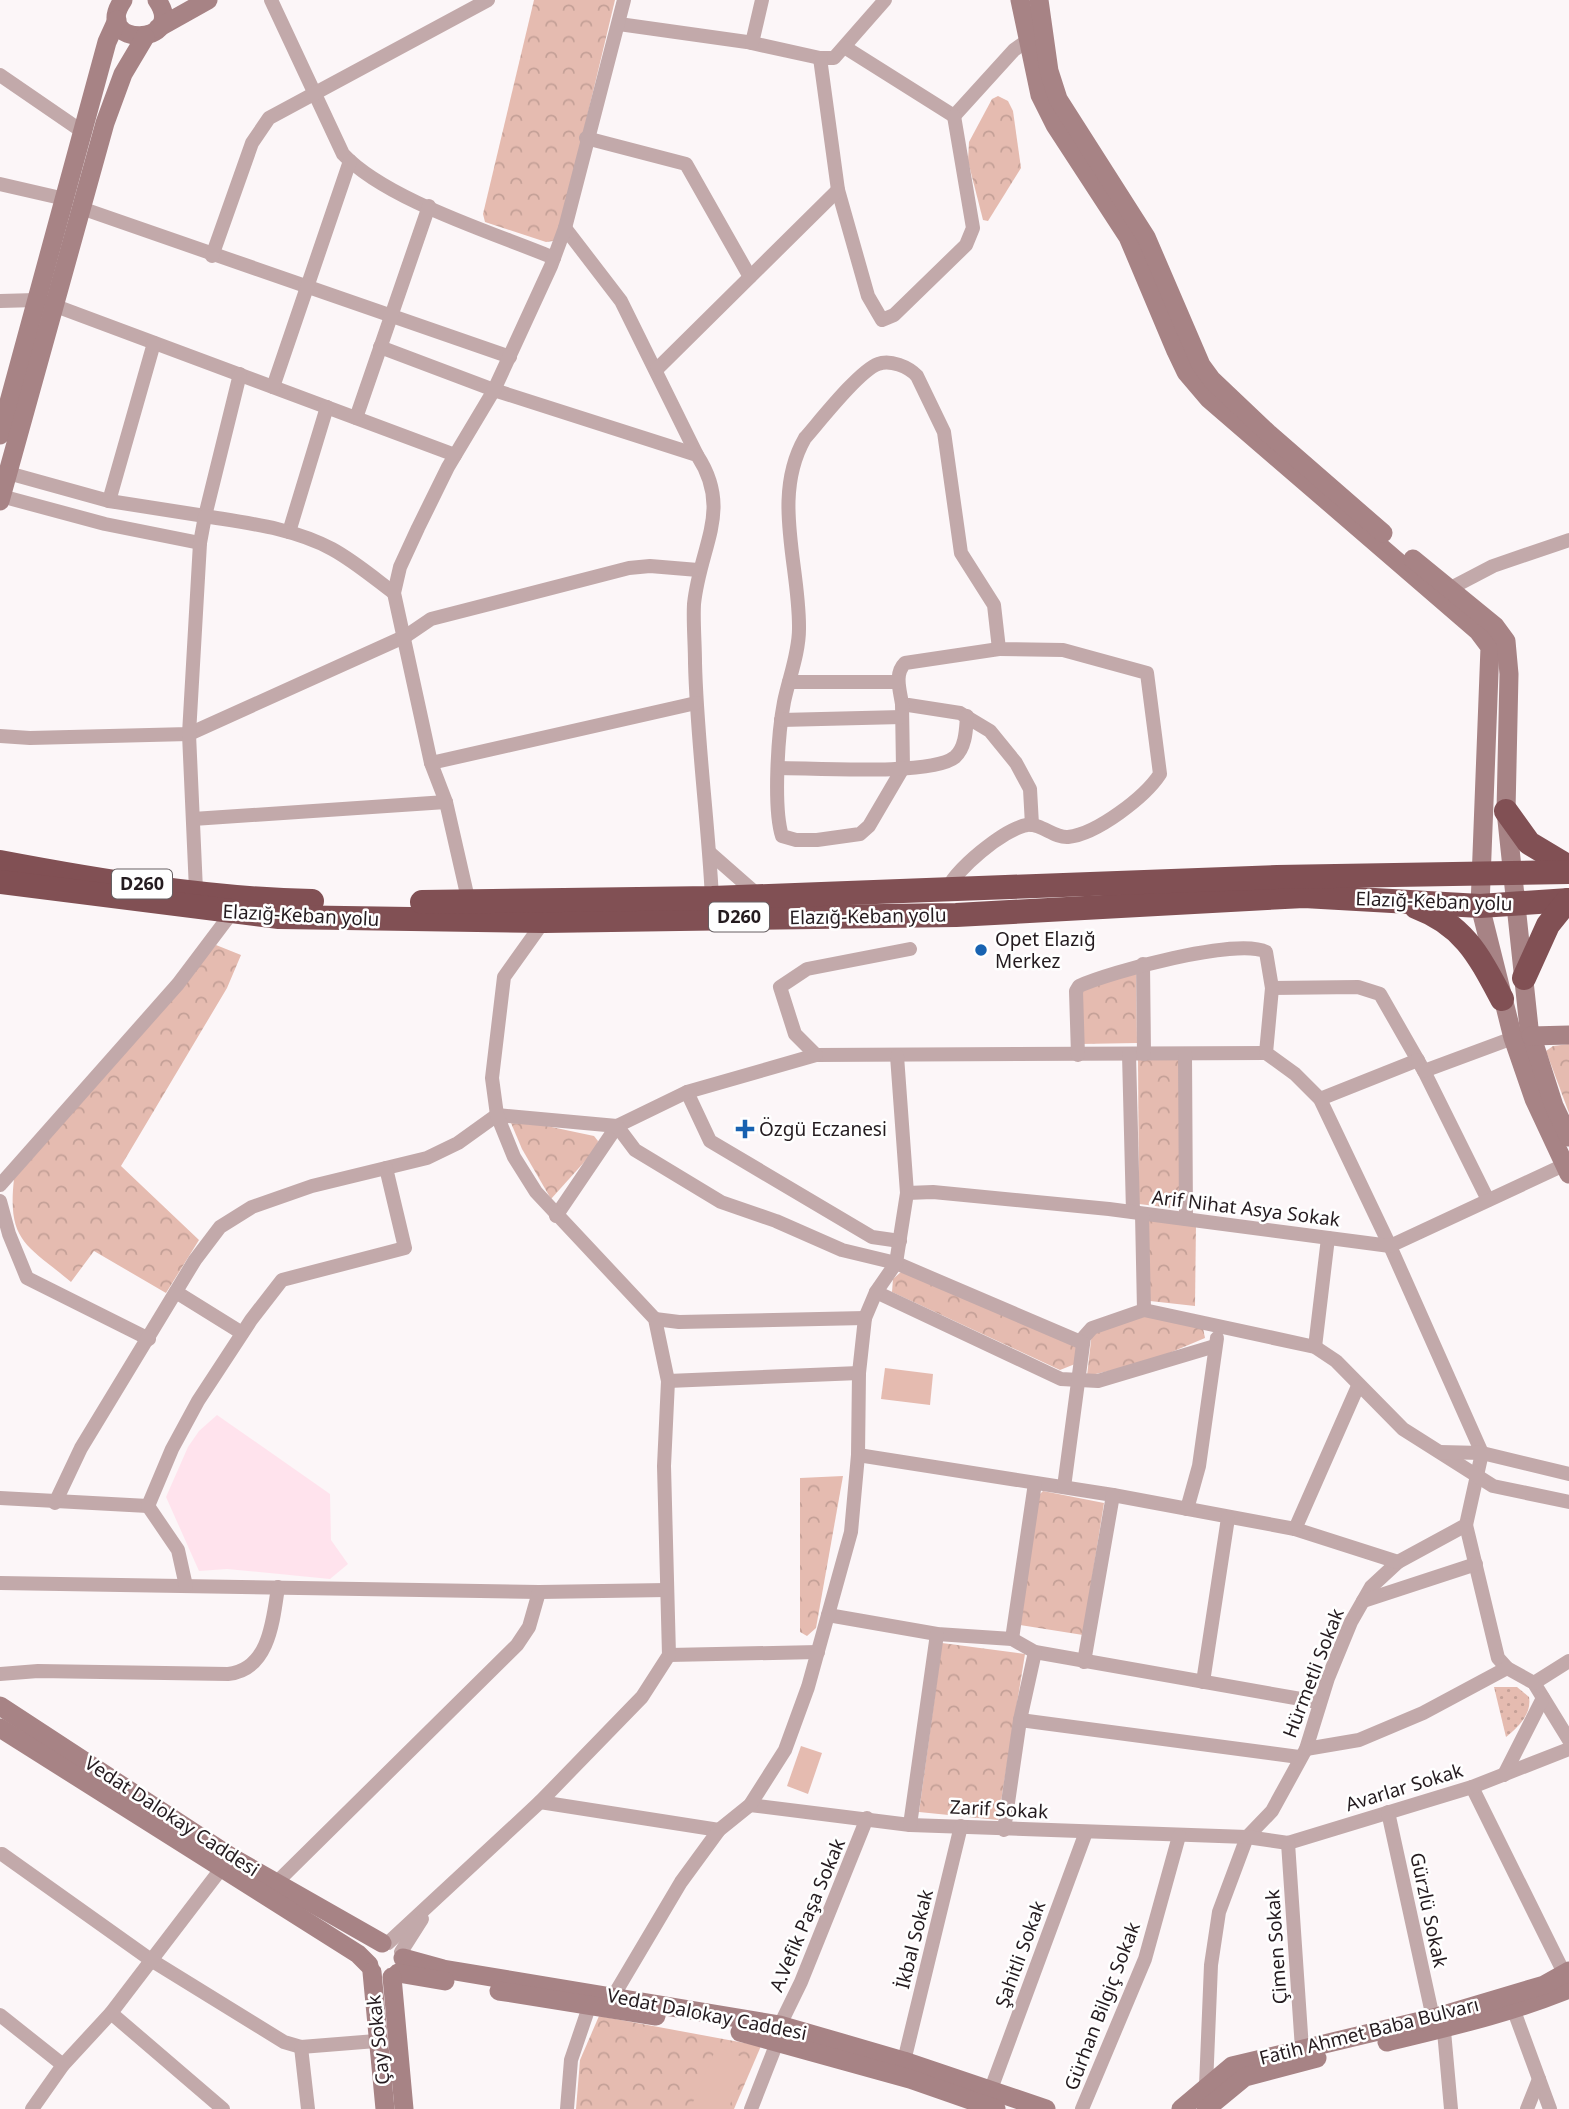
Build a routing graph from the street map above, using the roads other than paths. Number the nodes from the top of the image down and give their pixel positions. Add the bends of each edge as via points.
1 (156, 0) edge
2 (208, 0) edge
3 (271, 0) edge
4 (488, 0) edge
5 (624, 0) edge
6 (762, 0) edge
7 (885, 0) edge
8 (1020, 0) edge
9 (1039, 0) edge
10 (119, 6) edge
11 (618, 24) junction
12 (151, 32) junction
13 (1028, 40) junction
14 (752, 43) junction
15 (846, 48) junction
16 (821, 58) junction
17 (0, 75) edge
18 (315, 94) junction
19 (954, 116) junction
20 (83, 132) junction
21 (586, 138) junction
22 (350, 161) junction
23 (0, 184) edge
24 (838, 190) junction
25 (73, 204) junction
26 (429, 206) junction
27 (565, 228) junction
28 (212, 256) junction
29 (554, 258) junction
30 (750, 277) junction
31 (306, 288) junction
32 (0, 301) edge
33 (45, 302) junction
34 (390, 318) junction
35 (154, 343) junction
36 (380, 347) junction
37 (510, 357) junction
38 (657, 369) junction
39 (240, 374) junction
40 (273, 387) junction
41 (494, 390) junction
42 (327, 407) junction
43 (356, 418) junction
44 (0, 435) edge
45 (455, 455) junction
46 (697, 455) junction
47 (8, 473) junction
48 (1, 498) edge
49 (109, 502) junction
50 (205, 516) junction
51 (289, 533) junction
52 (1569, 540) edge
53 (200, 543) junction
54 (698, 570) junction
55 (1449, 589) junction
56 (394, 593) junction
57 (406, 636) junction
58 (999, 649) junction
59 (789, 682) junction
60 (898, 682) junction
61 (696, 703) junction
62 (902, 710) junction
63 (967, 716) junction
64 (781, 720) junction
65 (189, 733) junction
66 (0, 736) edge
67 (431, 763) junction
68 (778, 768) junction
69 (903, 768) junction
70 (446, 802) junction
71 (1506, 811) junction
72 (193, 819) junction
73 (1032, 825) junction
74 (710, 853) junction
75 (0, 862) edge
76 (1569, 869) edge
77 (1482, 873) junction
78 (1514, 873) junction
79 (0, 882) edge
80 (196, 890) junction
81 (759, 896) junction
82 (712, 898) junction
83 (1568, 900) edge
84 (1402, 901) junction
85 (469, 903) junction
86 (947, 903) junction
87 (1515, 904) junction
88 (1480, 906) junction
89 (228, 913) junction
90 (544, 921) junction
91 (910, 949) dead end
92 (1143, 964) junction
93 (1524, 978) junction
94 (1272, 988) junction
95 (1502, 999) junction
96 (1569, 1035) edge
97 (1522, 1037) junction
98 (1266, 1053) junction
99 (1137, 1054) junction
100 (1185, 1054) junction
101 (816, 1055) junction
102 (1078, 1055) junction
103 (897, 1056) junction
104 (1421, 1066) junction
105 (687, 1092) junction
106 (1320, 1100) junction
107 (497, 1115) junction
108 (617, 1126) junction
109 (1569, 1137) edge
110 (386, 1168) junction
111 (1566, 1170) edge
112 (0, 1185) edge
113 (907, 1193) junction
114 (0, 1200) edge
115 (1488, 1200) junction
116 (1137, 1213) junction
117 (556, 1216) junction
118 (1186, 1219) junction
119 (1328, 1238) junction
120 (900, 1241) junction
121 (1390, 1246) junction
122 (896, 1263) junction
123 (176, 1292) junction
124 (876, 1292) junction
125 (1144, 1310) junction
126 (864, 1318) junction
127 (655, 1319) junction
128 (1218, 1326) junction
129 (242, 1333) junction
130 (149, 1339) junction
131 (1083, 1343) junction
132 (1216, 1346) junction
133 (1315, 1347) junction
134 (859, 1373) junction
135 (1078, 1380) junction
136 (668, 1381) junction
137 (1358, 1386) junction
138 (1439, 1452) junction
139 (1482, 1453) junction
140 (858, 1455) junction
141 (1569, 1474) edge
142 (1476, 1476) junction
143 (1035, 1483) junction
144 (1065, 1487) junction
145 (1113, 1495) junction
146 (0, 1498) edge
147 (1569, 1502) edge
148 (55, 1503) junction
149 (148, 1506) junction
150 (1187, 1509) junction
151 (1228, 1518) junction
152 (1466, 1525) junction
153 (1295, 1529) junction
154 (1398, 1562) junction
155 (1476, 1564) junction
156 (0, 1583) edge
157 (186, 1586) junction
158 (278, 1587) junction
159 (667, 1590) junction
160 (539, 1592) junction
161 (1363, 1601) junction
162 (828, 1615) junction
163 (937, 1634) junction
164 (1012, 1639) junction
165 (818, 1652) junction
166 (1035, 1652) junction
167 (669, 1655) junction
168 (1569, 1661) edge
169 (1084, 1662) junction
170 (1507, 1668) junction
171 (0, 1674) edge
172 (1203, 1682) junction
173 (1534, 1683) junction
174 (1544, 1698) junction
175 (1318, 1702) junction
176 (0, 1706) edge
177 (1020, 1720) junction
178 (0, 1728) edge
179 (1569, 1740) edge
180 (1569, 1749) edge
181 (1303, 1753) junction
182 (1504, 1775) junction
183 (1472, 1787) junction
184 (540, 1802) junction
185 (750, 1805) junction
186 (1388, 1812) junction
187 (867, 1818) junction
188 (910, 1825) junction
189 (961, 1826) junction
190 (719, 1830) junction
191 (1004, 1830) junction
192 (1086, 1832) junction
193 (1179, 1836) junction
194 (1247, 1837) junction
195 (1288, 1843) junction
196 (1, 1854) edge
197 (221, 1869) junction
198 (276, 1883) junction
199 (394, 1958) junction
200 (151, 1960) junction
201 (370, 1968) junction
202 (1568, 1978) edge
203 (614, 1995) junction
204 (589, 2007) junction
205 (1514, 2011) junction
206 (111, 2013) junction
207 (0, 2015) edge
208 (1438, 2024) junction
209 (779, 2033) junction
210 (376, 2041) junction
211 (301, 2047) junction
212 (1302, 2049) junction
213 (904, 2061) junction
214 (64, 2065) junction
215 (1539, 2079) junction
216 (991, 2090) junction
217 (1212, 2102) edge
218 (32, 2109) edge
219 (223, 2109) edge
220 (308, 2109) edge
221 (385, 2109) edge
222 (404, 2109) edge
223 (567, 2109) edge
224 (751, 2109) edge
225 (996, 2109) edge
226 (1046, 2109) edge
227 (1082, 2109) edge
228 (1181, 2109) edge
229 (1451, 2109) edge
230 (1527, 2109) edge
231 (1550, 2109) edge

1 - 12 main road via 162,16
2 - 12 main road
3 - 18 street
4 - 18 street
5 - 11 street
6 - 14 street
7 - 15 street
8 - 13 main road
9 - 55 main road via 1049,71 1058,99 1146,237 1201,365 1280,444
10 - 12 main road via 129,35
10 - 20 main road
11 - 14 street
11 - 21 street
12 - 25 main road via 112,100
13 - 19 street
13 - 77 main road via 1040,95 1128,237 1186,372 1209,399 1478,631 1490,647
14 - 16 street
15 - 16 street via 834,58
15 - 19 street
16 - 24 street
17 - 20 street
18 - 22 street
18 - 28 street via 277,112 257,132
19 - 24 street via 972,234 887,320 877,315 869,296
20 - 25 main road
21 - 27 street
21 - 30 street via 686,164
22 - 26 street via 374,182
22 - 31 street
23 - 25 street
24 - 30 street
25 - 28 street
25 - 33 main road
26 - 29 street
26 - 34 street
27 - 29 street
27 - 38 street via 611,286
28 - 31 street
29 - 37 street
30 - 38 street
31 - 34 street
31 - 40 street
32 - 33 street
33 - 35 street
33 - 44 main road
33 - 47 main road
34 - 36 street
34 - 37 street
35 - 39 street
35 - 49 street
36 - 41 street
36 - 43 street
37 - 41 street
38 - 46 street
39 - 40 street
39 - 50 street
40 - 42 street
41 - 45 street
41 - 46 street
42 - 43 street
42 - 51 street
43 - 45 street
45 - 56 street via 400,567
46 - 54 street via 711,481 716,511
47 - 48 main road
47 - 49 street
48 - 53 street
49 - 50 street
50 - 51 street
50 - 53 street
51 - 56 street via 334,550
52 - 55 street via 1493,566
53 - 65 street
54 - 57 street via 650,566 603,573 431,619
54 - 61 street
55 - 71 main road via 1495,626 1506,641
56 - 57 street
57 - 65 street
57 - 67 street
58 - 59 street via 994,605 961,553 944,432 911,369 879,363 863,374 798,450 788,505 799,626
58 - 60 street via 905,663
58 - 73 street via 1063,650 1147,673 1160,774 1153,784 1099,826 1082,833 1067,837
59 - 60 street
59 - 64 street
60 - 62 street
61 - 67 street
61 - 74 street
62 - 63 street via 943,709
62 - 64 street
62 - 69 street
63 - 69 street via 961,749 954,758 930,767
63 - 73 street via 990,731 1022,772 1032,796
64 - 68 street
65 - 66 street
65 - 72 street
67 - 70 street
68 - 69 street
68 - 69 street via 780,830 782,836 796,840 860,834
70 - 72 street
70 - 85 street
71 - 76 highway via 1529,843
71 - 78 main road
72 - 80 street
73 - 86 street via 1018,829 958,871
74 - 81 street
74 - 82 street
75 - 80 highway, Elazığ-Keban yolu / D260
76 - 78 highway, Elazığ-Keban yolu / D260
77 - 78 highway, Elazığ-Keban yolu / D260
77 - 86 highway, Elazığ-Keban yolu / D260
77 - 88 main road
78 - 87 main road
79 - 89 highway, Elazığ-Keban yolu / D260
80 - 85 highway, Elazığ-Keban yolu / D260 via 284,900
81 - 82 highway, Elazığ-Keban yolu / D260
81 - 86 highway, Elazığ-Keban yolu / D260
82 - 85 highway, Elazığ-Keban yolu / D260
83 - 87 highway, Elazığ-Keban yolu / D260
83 - 93 highway via 1548,925
84 - 86 highway, Elazığ-Keban yolu / D260 via 1304,896
84 - 88 highway, Elazığ-Keban yolu / D260
84 - 95 highway via 1441,918 1467,939
86 - 90 highway, Elazığ-Keban yolu / D260
87 - 88 highway, Elazığ-Keban yolu / D260
87 - 93 main road
88 - 95 main road
89 - 90 highway, Elazığ-Keban yolu / D260
89 - 112 street via 178,984
90 - 107 street via 504,977 492,1078
91 - 101 street via 807,969 780,987 795,1034
92 - 94 street via 1237,948 1261,950 1268,957
92 - 99 street
92 - 102 street via 1079,986
93 - 97 main road
94 - 98 street
94 - 104 street via 1370,989 1380,994
95 - 97 main road
96 - 97 main road
97 - 104 street
97 - 109 main road
97 - 111 main road via 1534,1099
98 - 100 street
98 - 106 street
99 - 100 street
99 - 102 street
99 - 116 street
100 - 118 street
101 - 103 street
101 - 105 street
102 - 103 street
103 - 113 street
104 - 106 street
104 - 115 street
105 - 108 street
105 - 120 street via 710,1141 872,1237
106 - 121 street
107 - 108 street
107 - 110 street via 427,1158
107 - 117 street via 514,1157
108 - 117 street
108 - 122 street via 635,1150 722,1202 842,1250
110 - 123 street via 252,1207 220,1227
110 - 129 street via 405,1248 282,1280
111 - 115 street
113 - 116 street, Arif Nihat Asya Sokak
113 - 120 street
114 - 130 street via 27,1278
115 - 121 street
116 - 118 street, Arif Nihat Asya Sokak
116 - 125 street
117 - 127 street
118 - 119 street, Arif Nihat Asya Sokak
119 - 121 street, Arif Nihat Asya Sokak
119 - 133 street
120 - 122 street
121 - 139 street
122 - 124 street
122 - 131 street
123 - 129 street
123 - 130 street
124 - 126 street
124 - 135 street via 1061,1379
125 - 128 street
125 - 131 street via 1092,1328
126 - 127 street
126 - 134 street
127 - 136 street
128 - 132 street
128 - 133 street
129 - 149 street via 198,1401
130 - 148 street via 81,1448
131 - 135 street
132 - 135 street via 1098,1381
132 - 150 street via 1199,1466
133 - 137 street via 1336,1361
134 - 136 street
134 - 140 street
135 - 144 street
136 - 159 street via 664,1466
137 - 138 street via 1403,1429
137 - 153 street
138 - 139 street
138 - 142 street
139 - 141 street
139 - 142 street
140 - 143 street
140 - 162 street via 851,1532
142 - 147 street via 1493,1486
142 - 152 street
143 - 144 street
143 - 164 street
144 - 145 street
145 - 150 street
145 - 169 street
146 - 148 street
148 - 149 street
149 - 157 street via 178,1550
150 - 151 street
151 - 153 street
151 - 172 street
152 - 154 street, Hürmetli Sokak
152 - 155 street
153 - 154 street
154 - 161 street, Hürmetli Sokak
155 - 161 street
155 - 170 street via 1498,1658
156 - 157 street
157 - 158 street
158 - 160 street
158 - 171 street via 261,1653 244,1671
159 - 160 street
159 - 167 street
160 - 198 street via 529,1626 517,1645
161 - 175 street, Hürmetli Sokak
162 - 163 street
162 - 165 street
163 - 164 street
163 - 188 street
164 - 166 street
165 - 167 street
165 - 185 street via 785,1750
166 - 169 street
166 - 177 street
167 - 184 street via 642,1697
168 - 173 street
169 - 172 street
170 - 173 street
170 - 181 street via 1423,1713 1359,1740
172 - 175 street
173 - 174 street
174 - 179 street
174 - 182 street
175 - 181 street, Hürmetli Sokak
176 - 198 main road, Vedat Dalokay Caddesi
177 - 181 street
177 - 191 street
178 - 197 main road
180 - 182 street, Avarlar Sokak
181 - 194 street, Hürmetli Sokak via 1272,1811
182 - 183 street, Avarlar Sokak
183 - 186 street, Avarlar Sokak
183 - 202 street
184 - 190 street
184 - 199 street via 430,1906
185 - 187 street, Zarif Sokak
185 - 190 street
186 - 195 street, Avarlar Sokak
186 - 208 street, Gürzlü Sokak
187 - 188 street, Zarif Sokak
187 - 209 street, A.Vefik Paşa Sokak
188 - 189 street, Zarif Sokak
189 - 191 street, Zarif Sokak
189 - 213 street, İkbal Sokak
190 - 203 street via 681,1882
191 - 192 street, Zarif Sokak
192 - 193 street, Zarif Sokak
192 - 216 street, Şahitli Sokak
193 - 194 street, Zarif Sokak
193 - 227 street, Gürhan Bilgiç Sokak via 1145,1959
194 - 195 street, Avarlar Sokak
194 - 217 street, Hürmetli Sokak via 1219,1912 1211,1965
195 - 212 street, Çimen Sokak
196 - 200 street
197 - 200 street
197 - 201 main road via 358,1954
198 - 199 main road, Vedat Dalokay Caddesi
199 - 201 main road via 381,1978
199 - 201 main road via 372,1949
199 - 203 main road, Vedat Dalokay Caddesi
199 - 204 main road, Vedat Dalokay Caddesi
199 - 222 main road, Çay Sokak
200 - 206 street
200 - 211 street via 284,2042
201 - 210 main road, Çay Sokak
202 - 205 main road, Fatih Ahmet Baba Bulvarı
202 - 208 main road, Fatih Ahmet Baba Bulvarı
203 - 209 main road, Vedat Dalokay Caddesi
204 - 209 main road, Vedat Dalokay Caddesi
204 - 223 street via 571,2060
205 - 208 main road, Fatih Ahmet Baba Bulvarı
205 - 215 street
206 - 214 street
206 - 219 street
207 - 214 street
208 - 212 main road, Fatih Ahmet Baba Bulvarı
208 - 217 main road, Fatih Ahmet Baba Bulvarı via 1245,2077
208 - 229 street, Gürzlü Sokak
209 - 213 main road, Vedat Dalokay Caddesi
209 - 224 street, A.Vefik Paşa Sokak
209 - 225 main road, Vedat Dalokay Caddesi
210 - 211 street
210 - 221 main road, Çay Sokak
211 - 220 street
212 - 217 main road, Fatih Ahmet Baba Bulvarı via 1232,2066
213 - 216 main road, Vedat Dalokay Caddesi
214 - 218 street
215 - 230 street
215 - 231 street
216 - 226 main road, Vedat Dalokay Caddesi
217 - 228 main road, Fatih Ahmet Baba Bulvarı

